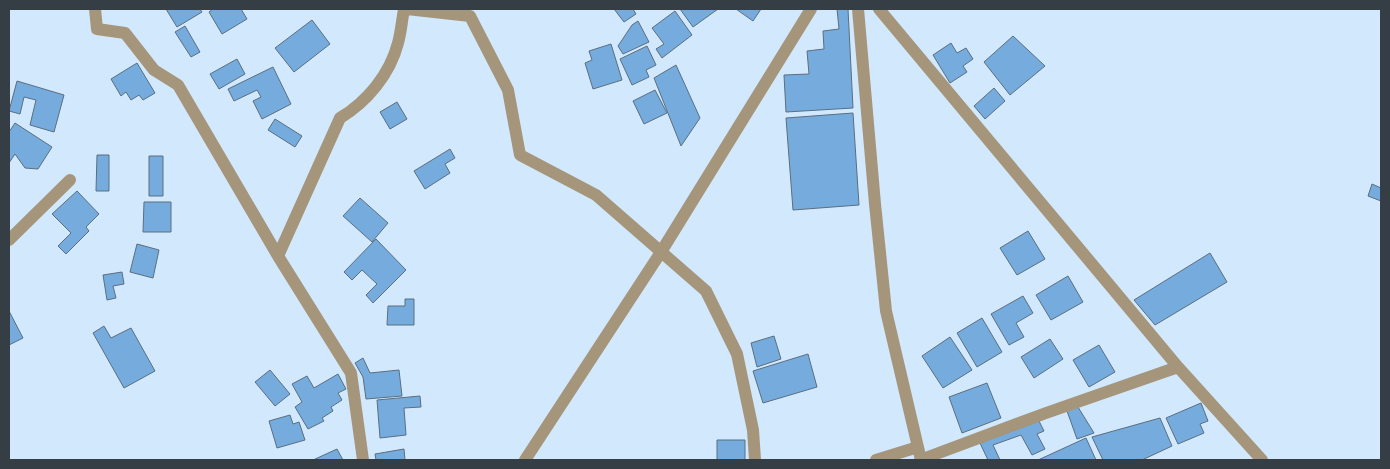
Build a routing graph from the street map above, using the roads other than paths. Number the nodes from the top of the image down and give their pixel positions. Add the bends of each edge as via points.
1 (95, 9) edge
2 (406, 9) edge
3 (811, 9) edge
4 (858, 9) edge
5 (879, 9) edge
6 (70, 180) dead end
7 (9, 240) edge
8 (661, 252) junction
9 (278, 256) junction
10 (1178, 367) junction
11 (920, 456) edge
12 (363, 460) edge
13 (525, 460) edge
14 (755, 460) edge
15 (876, 460) edge
16 (1262, 460) edge

1 - 9 street via 97,29 125,33 154,70 178,84
2 - 8 street via 470,16 508,90 520,155 596,195
2 - 9 street via 388,70 354,110 340,118
3 - 8 street
4 - 11 street via 886,311
5 - 10 street
6 - 7 street
8 - 13 street
8 - 14 street via 706,292 737,354 753,430
9 - 12 street via 351,374
10 - 11 street
10 - 16 street
11 - 15 street

